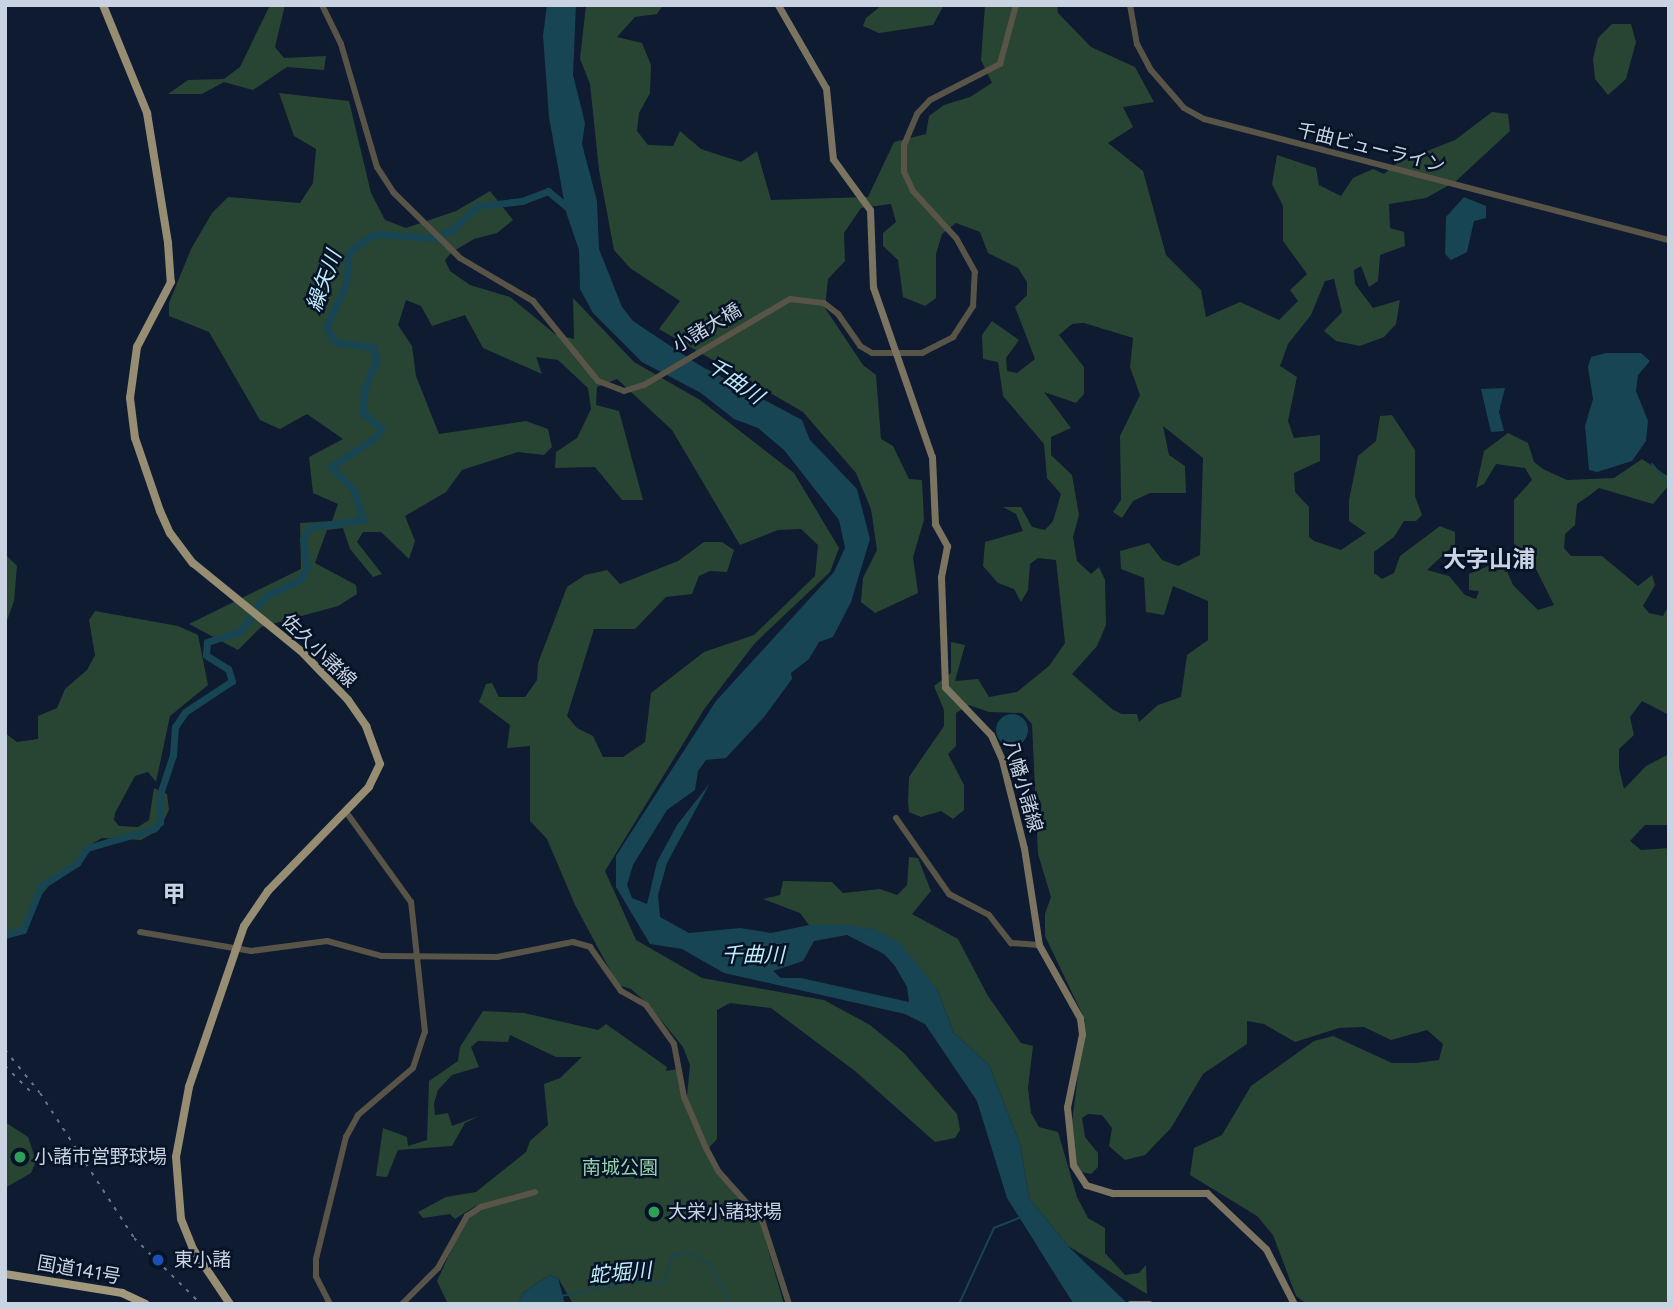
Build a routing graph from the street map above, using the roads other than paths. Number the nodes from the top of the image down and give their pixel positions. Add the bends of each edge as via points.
1 (103, 5) edge
2 (322, 5) edge
3 (778, 5) edge
4 (1016, 5) edge
5 (1130, 5) edge
6 (1669, 240) edge
7 (896, 354) junction
8 (346, 812) junction
9 (896, 818) dead end
10 (140, 932) dead end
11 (1039, 945) junction
12 (234, 948) junction
13 (418, 955) junction
14 (535, 1192) dead end
15 (5, 1274) edge
16 (1133, 1303) edge
17 (146, 1304) edge
18 (230, 1304) edge
19 (330, 1304) edge
20 (402, 1304) edge
21 (789, 1304) edge
22 (1149, 1304) edge
23 (1294, 1304) edge

1 - 8 main road, 佐久小諸線 via 147,113 171,272 168,291 137,347 131,423 170,533 193,563 272,626 352,705 379,759 374,780
2 - 7 street, 小諸大橋 via 341,44 377,167 393,192 455,254 533,300 603,385 629,390 777,304 803,298 834,310 866,351
3 - 7 main road, 八幡小諸線 via 826,88 833,159 870,210 873,287
4 - 7 street via 1000,65 930,100 906,133 903,155 908,181 970,258 976,286 973,306 953,337 936,349
5 - 6 street, 千曲ビューライン via 1137,44 1151,70 1184,108 1204,120
7 - 11 main road, 八幡小諸線 via 932,457 936,524 947,546 941,577 945,687 991,735 1003,760 1024,848
8 - 12 main road, 佐久小諸線 via 268,891
8 - 13 street via 408,895
9 - 11 street via 949,894 989,915 1011,943
10 - 12 street
11 - 23 main road, 八幡小諸線 via 1080,1018 1082,1034 1067,1107 1068,1146 1077,1175 1086,1185 1112,1193 1207,1193 1266,1249
12 - 13 street via 261,950 317,941 376,955
12 - 18 main road, 佐久小諸線 via 188,1087 176,1164 185,1234
13 - 19 street via 425,1032 421,1052 403,1079 358,1115 346,1137 316,1259 316,1276
13 - 21 street via 497,957 573,942 596,952 621,991 646,1005 674,1044 684,1097 706,1148 719,1172 762,1220
14 - 20 street via 481,1207 467,1216 438,1268
15 - 17 highway, 国道141号 via 122,1293
16 - 22 main road

